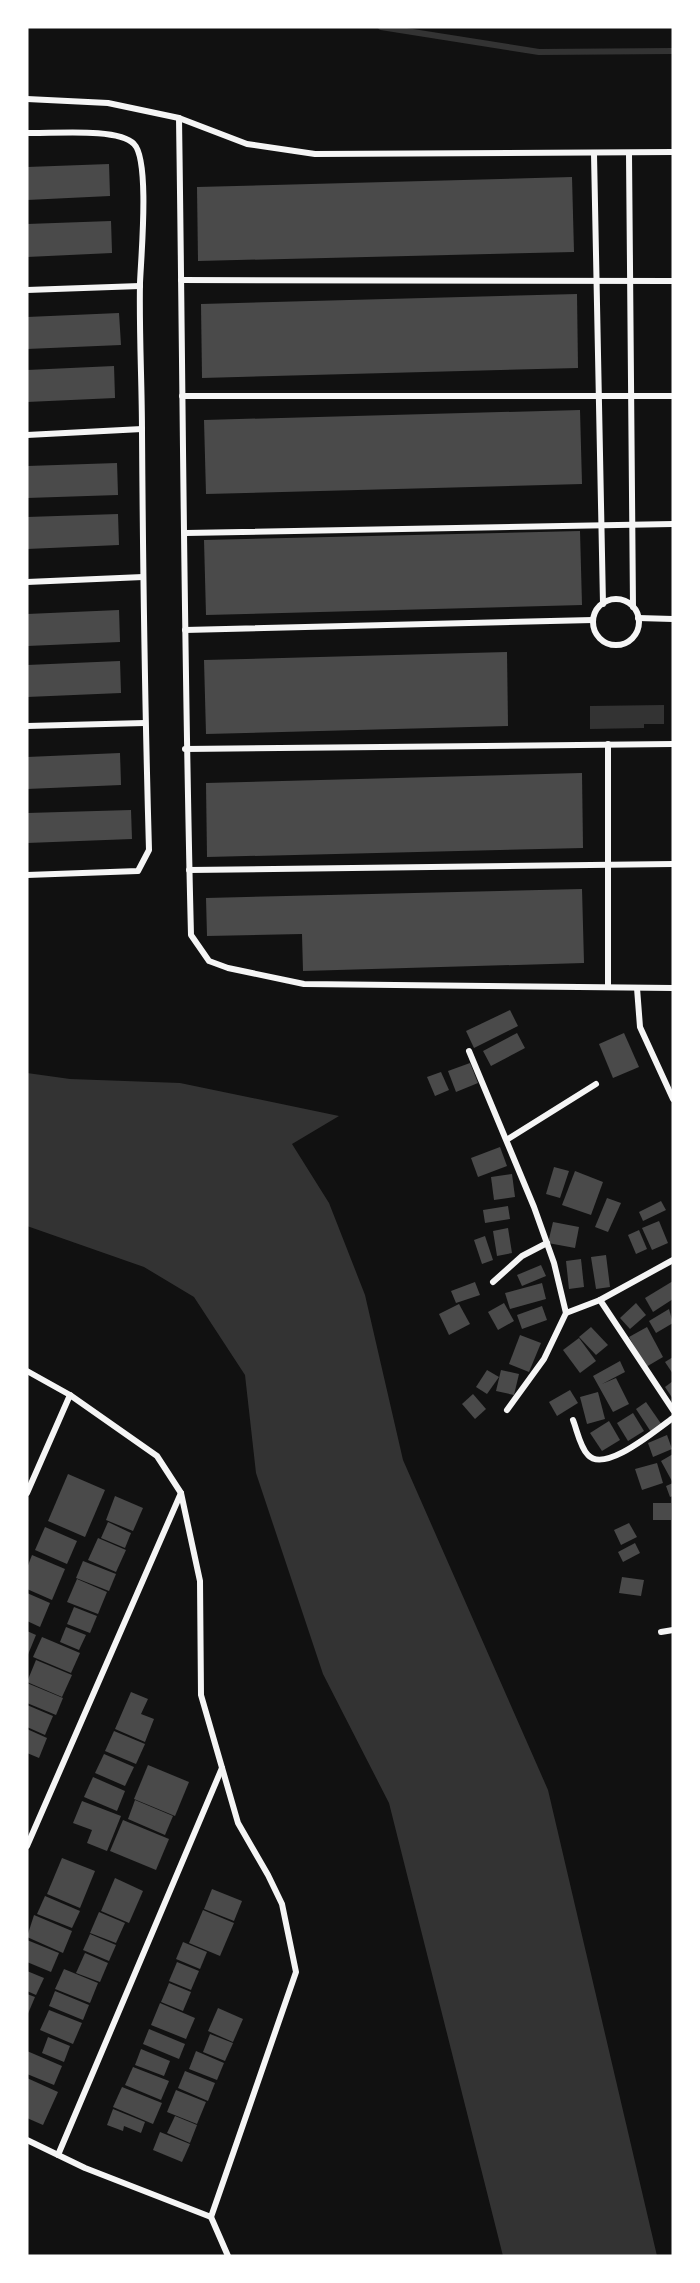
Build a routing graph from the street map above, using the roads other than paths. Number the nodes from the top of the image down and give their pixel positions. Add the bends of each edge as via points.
1 (27, 99) edge
2 (179, 118) junction
3 (27, 133) edge
4 (673, 152) edge
5 (594, 154) junction
6 (629, 154) junction
7 (181, 280) junction
8 (597, 280) junction
9 (630, 281) junction
10 (673, 281) edge
11 (140, 286) junction
12 (27, 290) edge
13 (182, 396) junction
14 (599, 396) junction
15 (631, 396) junction
16 (673, 396) edge
17 (142, 429) junction
18 (27, 435) edge
19 (673, 524) edge
20 (602, 525) junction
21 (632, 525) junction
22 (186, 533) junction
23 (143, 578) junction
24 (27, 582) edge
25 (603, 604) junction
26 (633, 607) junction
27 (638, 618) junction
28 (673, 619) edge
29 (593, 620) junction
30 (185, 630) junction
31 (145, 723) junction
32 (27, 726) edge
33 (608, 744) junction
34 (673, 744) edge
35 (185, 749) junction
36 (673, 864) edge
37 (606, 865) junction
38 (189, 870) junction
39 (27, 875) edge
40 (608, 985) junction
41 (637, 988) junction
42 (673, 988) edge
43 (469, 1051) dead end
44 (596, 1084) dead end
45 (673, 1099) edge
46 (508, 1139) junction
47 (547, 1243) junction
48 (673, 1260) edge
49 (493, 1282) dead end
50 (600, 1300) junction
51 (566, 1313) junction
52 (27, 1371) edge
53 (70, 1395) junction
54 (507, 1410) dead end
55 (673, 1410) edge
56 (673, 1418) edge
57 (573, 1420) dead end
58 (27, 1493) edge
59 (181, 1493) junction
60 (673, 1630) edge
61 (661, 1632) dead end
62 (222, 1768) junction
63 (27, 1846) edge
64 (27, 2140) edge
65 (58, 2155) junction
66 (211, 2217) junction
67 (228, 2256) edge

1 - 2 street via 108,103
2 - 5 street via 247,144 306,153
2 - 7 street
3 - 11 street via 111,135 135,144 143,178
4 - 6 street
5 - 6 street
5 - 8 street
6 - 9 street
7 - 8 street
7 - 13 street
8 - 9 street
8 - 14 street
9 - 10 street
9 - 15 street
11 - 12 street
11 - 17 street
13 - 14 street
13 - 22 street
14 - 15 street
14 - 20 street
15 - 16 street
15 - 21 street
17 - 18 street
17 - 23 street
19 - 21 street
20 - 21 street
20 - 22 street
20 - 25 street
21 - 26 street
22 - 30 street
23 - 24 street
23 - 31 street
25 - 26 street via 616,600
25 - 29 street
26 - 27 street
27 - 28 street
27 - 29 street via 633,637 616,645 599,638
29 - 30 street
30 - 35 street
31 - 32 street
31 - 39 street via 149,850 138,871
33 - 34 street
33 - 35 street
33 - 37 street
35 - 38 street
36 - 37 street
37 - 38 street
37 - 40 street
38 - 40 street via 191,935 209,961 228,968 304,984
40 - 41 street
41 - 42 street
41 - 45 street via 640,1027
43 - 46 street
44 - 46 street
46 - 47 street
47 - 49 street via 522,1256
47 - 51 street
48 - 50 street
50 - 51 street
50 - 55 street
51 - 54 street via 544,1359
52 - 53 street
53 - 58 street
53 - 59 street via 157,1456
56 - 57 street via 621,1454 603,1460 586,1454
59 - 62 street via 200,1581 201,1695
59 - 63 street
60 - 61 street
62 - 65 street
62 - 66 street via 238,1823 282,1904 296,1972
64 - 65 street
65 - 66 street
66 - 67 street

